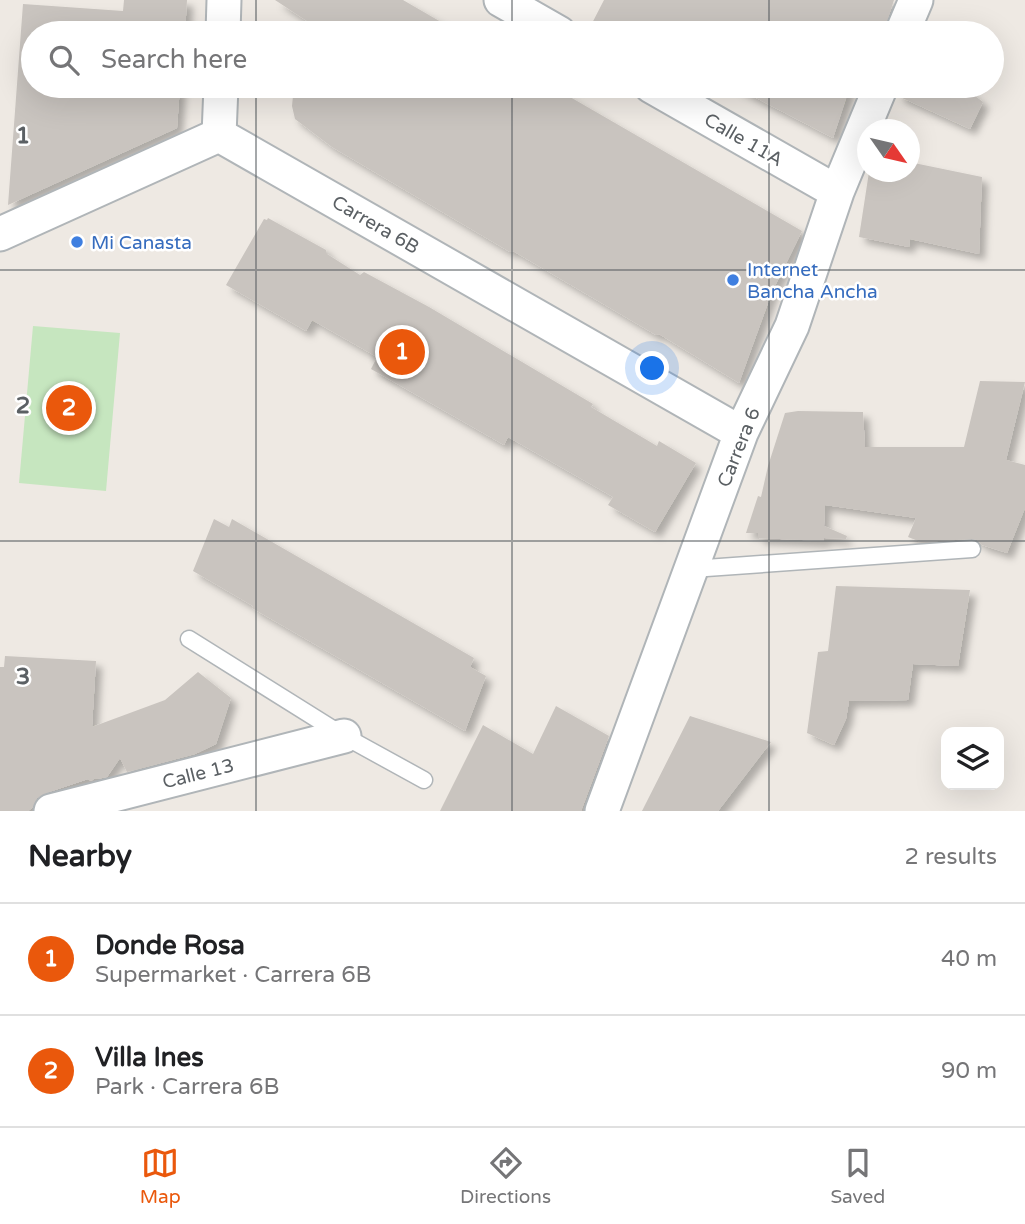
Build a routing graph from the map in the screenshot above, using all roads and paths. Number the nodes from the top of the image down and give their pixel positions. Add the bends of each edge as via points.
1 (224, 0) edge
2 (501, 0) edge
3 (916, 0) edge
4 (223, 21) edge
5 (538, 21) edge
6 (907, 21) edge
7 (221, 98) edge
8 (672, 98) edge
9 (876, 98) edge
10 (219, 135) junction
11 (837, 192) junction
12 (0, 234) edge
13 (741, 433) junction
14 (972, 549) dead end
15 (692, 569) junction
16 (189, 639) dead end
17 (344, 736) junction
18 (424, 780) dead end
19 (51, 811) edge
20 (602, 811) edge

1 - 4 street
2 - 5 street
3 - 6 street
7 - 10 street
8 - 11 street, Calle 11A
9 - 11 street, Carrera 6
10 - 12 street
10 - 13 street, Carrera 6B
11 - 13 street, Carrera 6 via 792,326
13 - 15 street, Carrera 6
14 - 15 lane
15 - 20 street, Carrera 6
16 - 17 lane
17 - 18 lane
17 - 19 street, Calle 13

